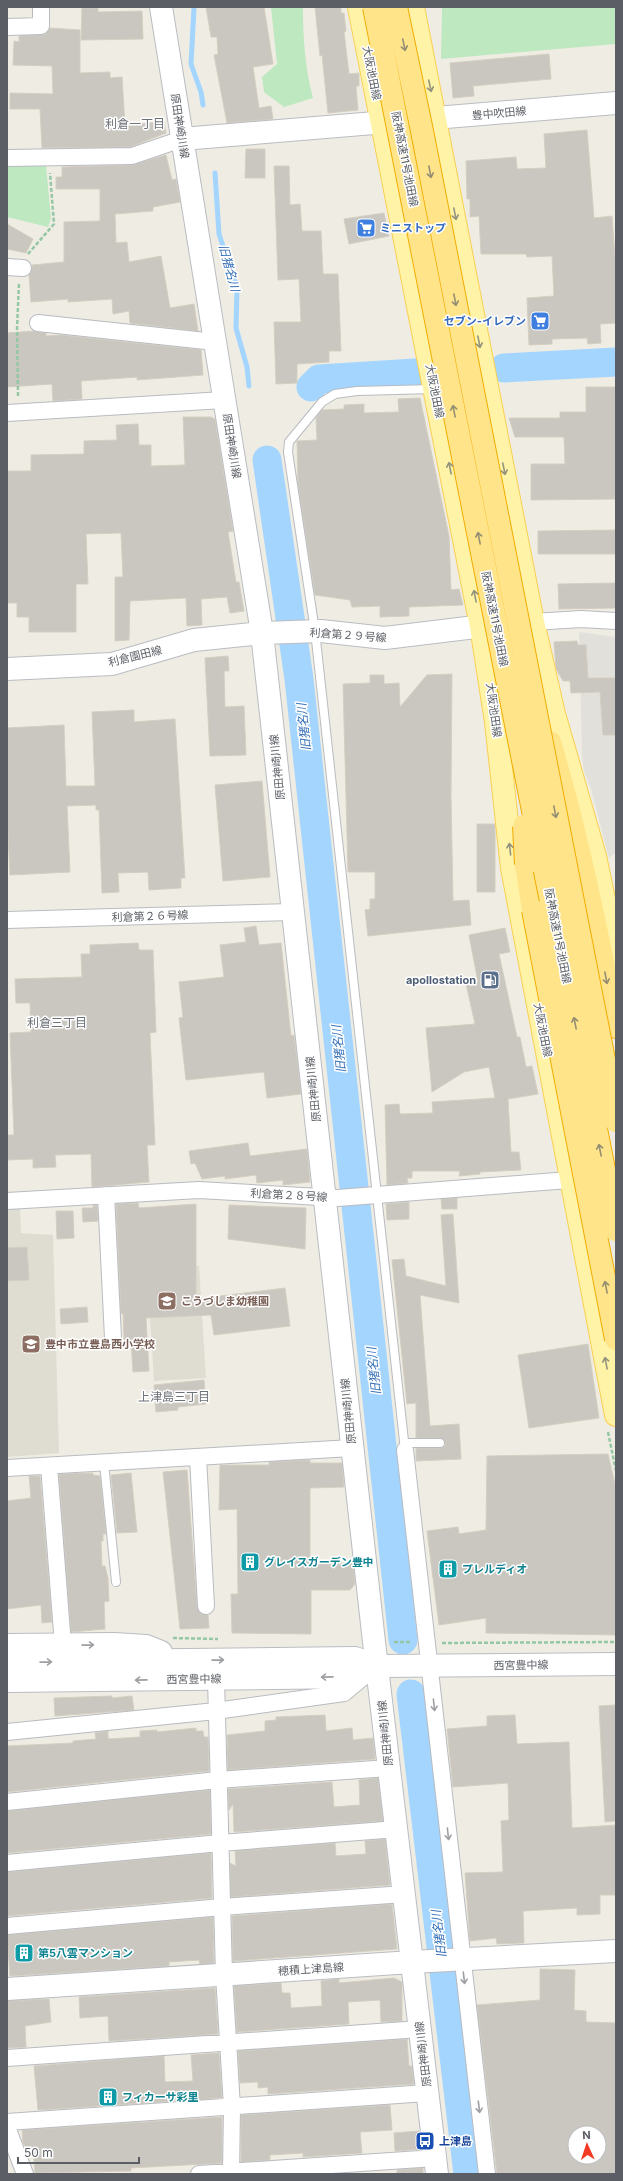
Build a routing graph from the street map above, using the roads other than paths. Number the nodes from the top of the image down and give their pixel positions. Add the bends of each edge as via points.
1 (41, 7) edge
2 (161, 7) edge
3 (359, 7) edge
4 (374, 7) edge
5 (396, 7) edge
6 (413, 7) edge
7 (7, 27) edge
8 (616, 104) edge
9 (436, 118) junction
10 (382, 123) junction
11 (182, 139) junction
12 (7, 158) edge
13 (38, 323) dead end
14 (215, 342) junction
15 (434, 389) junction
16 (224, 400) junction
17 (7, 413) edge
18 (491, 602) junction
19 (616, 621) edge
20 (534, 622) junction
21 (481, 626) junction
22 (310, 632) junction
23 (270, 633) junction
24 (527, 667) junction
25 (7, 669) edge
26 (293, 912) junction
27 (7, 920) edge
28 (616, 957) edge
29 (616, 1027) edge
30 (616, 1121) edge
31 (616, 1176) edge
32 (571, 1180) junction
33 (373, 1194) junction
34 (106, 1195) junction
35 (331, 1197) junction
36 (7, 1201) edge
37 (616, 1230) edge
38 (113, 1338) dead end
39 (616, 1339) edge
40 (616, 1415) edge
41 (440, 1443) dead end
42 (405, 1446) junction
43 (352, 1448) junction
44 (198, 1457) junction
45 (104, 1463) junction
46 (49, 1466) junction
47 (7, 1468) edge
48 (116, 1582) dead end
49 (206, 1606) dead end
50 (7, 1645) edge
51 (63, 1645) junction
52 (184, 1660) junction
53 (7, 1662) edge
54 (616, 1664) edge
55 (378, 1666) junction
56 (430, 1666) junction
57 (216, 1679) junction
58 (7, 1681) edge
59 (216, 1711) junction
60 (7, 1732) edge
61 (389, 1768) junction
62 (218, 1780) junction
63 (7, 1802) edge
64 (397, 1829) junction
65 (220, 1843) junction
66 (7, 1863) edge
67 (404, 1894) junction
68 (222, 1907) junction
69 (7, 1926) edge
70 (616, 1951) edge
71 (459, 1959) junction
72 (419, 1961) junction
73 (224, 1975) junction
74 (7, 1989) edge
75 (420, 2029) junction
76 (230, 2041) junction
77 (7, 2058) edge
78 (427, 2093) junction
79 (232, 2107) junction
80 (7, 2122) edge
81 (7, 2127) edge
82 (436, 2166) edge
83 (231, 2173) edge
84 (25, 2174) edge
85 (200, 2174) edge
86 (487, 2174) edge

1 - 7 street via 40,26
2 - 11 street, 原田神崎川線
3 - 10 main road, 大阪池田線
18 -> 4 highway, 阪神高速11号池田線, bridge
5 -> 24 highway, 阪神高速11号池田線, bridge
6 -> 9 main road
8 - 9 street, 豊中吹田線
9 - 10 street, 豊中吹田線
9 -> 20 main road
10 - 11 street, 豊中吹田線
10 - 15 main road, 大阪池田線
11 - 12 street via 132,156
11 - 14 street, 原田神崎川線
13 - 14 street
14 - 16 street, 原田神崎川線
21 -> 15 main road, 大阪池田線
15 - 22 lane via 336,394 322,402 289,442 288,452
16 - 17 street
16 - 23 street, 原田神崎川線
37 -> 18 highway, 阪神高速11号池田線, bridge
39 -> 18 highway, bridge via 533,910 526,864 524,821
19 - 20 street via 581,619
20 - 21 street, 利倉第２９号線
20 - 28 main road via 554,714 595,856
21 - 22 street, 利倉第２９号線 via 385,638
32 -> 21 main road, 大阪池田線 via 512,868 496,722
22 - 23 street, 利倉第２９号線
22 - 33 lane
23 - 25 street, 利倉園田線 via 194,640 112,664
23 - 26 street, 原田神崎川線
24 -> 29 highway, bridge via 568,804 591,898
24 -> 30 highway, 阪神高速11号池田線, bridge
26 - 27 street, 利倉第２６号線
26 - 35 street, 原田神崎川線
31 - 32 street, 利倉第２８号線
32 - 33 street, 利倉第２８号線
40 -> 32 main road, 大阪池田線
33 - 35 street, 利倉第２８号線
33 - 42 lane
34 - 35 street, 利倉第２８号線 via 199,1190
34 - 36 street, 利倉第２８号線
34 - 38 street
35 - 43 street, 原田神崎川線
41 - 42 lane
42 - 56 street
43 - 44 street
43 - 55 street, 原田神崎川線
44 - 45 street
44 - 49 street
45 - 46 street
45 - 48 lane
46 - 47 street
46 - 51 street
50 - 51 street
51 -> 52 street via 146,1646
53 -> 52 street, 西宮豊中線
52 -> 55 street, 西宮豊中線 via 356,1658
54 - 56 street, 西宮豊中線
55 - 56 street, 西宮豊中線
55 -> 57 street, 西宮豊中線 via 356,1676
55 - 59 street via 344,1693
55 - 61 street, 原田神崎川線
56 -> 71 street
57 -> 58 street, 西宮豊中線
57 - 59 street
59 - 60 street
59 - 62 street
61 - 62 street
61 - 64 street, 原田神崎川線
62 - 63 street
62 - 65 street
64 - 65 street
64 - 67 street, 原田神崎川線
65 - 66 street
65 - 68 street
67 - 68 street
67 - 72 street, 原田神崎川線
68 - 69 street
68 - 73 street
70 - 71 street, 穂積上津島線
71 - 72 street, 穂積上津島線
71 -> 86 street
72 - 73 street, 穂積上津島線
72 - 75 street, 原田神崎川線
73 - 74 street, 穂積上津島線
73 - 76 street
75 - 76 street
75 - 78 street, 原田神崎川線
76 - 77 street
76 - 79 street
78 - 79 street
78 - 82 street, 原田神崎川線
79 - 80 street
79 - 83 street
81 - 84 street
82 - 83 street
83 - 85 street

